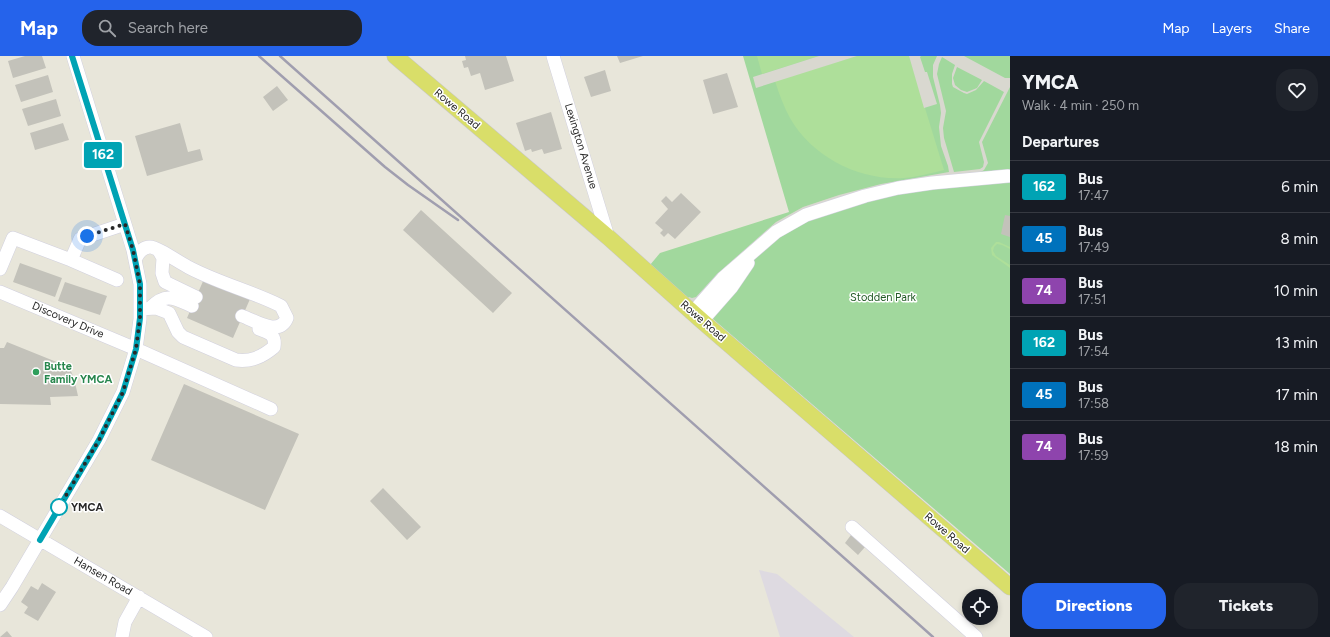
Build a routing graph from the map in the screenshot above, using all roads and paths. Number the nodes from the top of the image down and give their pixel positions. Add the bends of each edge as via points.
1 (72, 56) edge
2 (394, 56) edge
3 (553, 56) edge
4 (1008, 176) dead end
5 (125, 224) junction
6 (608, 236) junction
7 (159, 251) junction
8 (2, 260) edge
9 (71, 260) junction
10 (135, 260) junction
11 (117, 280) dead end
12 (0, 292) edge
13 (149, 306) junction
14 (698, 316) junction
15 (241, 319) dead end
16 (276, 330) junction
17 (136, 349) junction
18 (271, 409) dead end
19 (0, 516) edge
20 (852, 527) dead end
21 (40, 540) junction
22 (1010, 587) edge
23 (139, 597) junction
24 (0, 605) edge
25 (122, 637) edge
26 (206, 637) edge
27 (976, 637) edge

1 - 5 street
2 - 6 main road, Rowe Road
3 - 6 street, Lexington Avenue
4 - 14 street via 932,182 898,188 857,198 801,217 776,232 754,253 731,288
5 - 9 street via 80,239
5 - 10 street
6 - 14 main road, Rowe Road
7 - 10 street via 152,247 144,248
7 - 13 street via 170,278 195,299 173,293 165,294
7 - 16 street via 221,283 281,306 287,318
8 - 9 street via 13,238
9 - 11 street
10 - 13 street via 140,284
12 - 17 street, Discovery Drive
13 - 16 street via 169,313 183,338 236,360 257,358 274,347
13 - 17 street
14 - 22 main road, Rowe Road
15 - 16 street
17 - 18 street, Discovery Drive
17 - 21 street via 120,399
19 - 21 street, Hansen Road
20 - 27 street
21 - 23 street, Hansen Road
21 - 24 street
23 - 25 street via 125,622
23 - 26 street, Hansen Road

